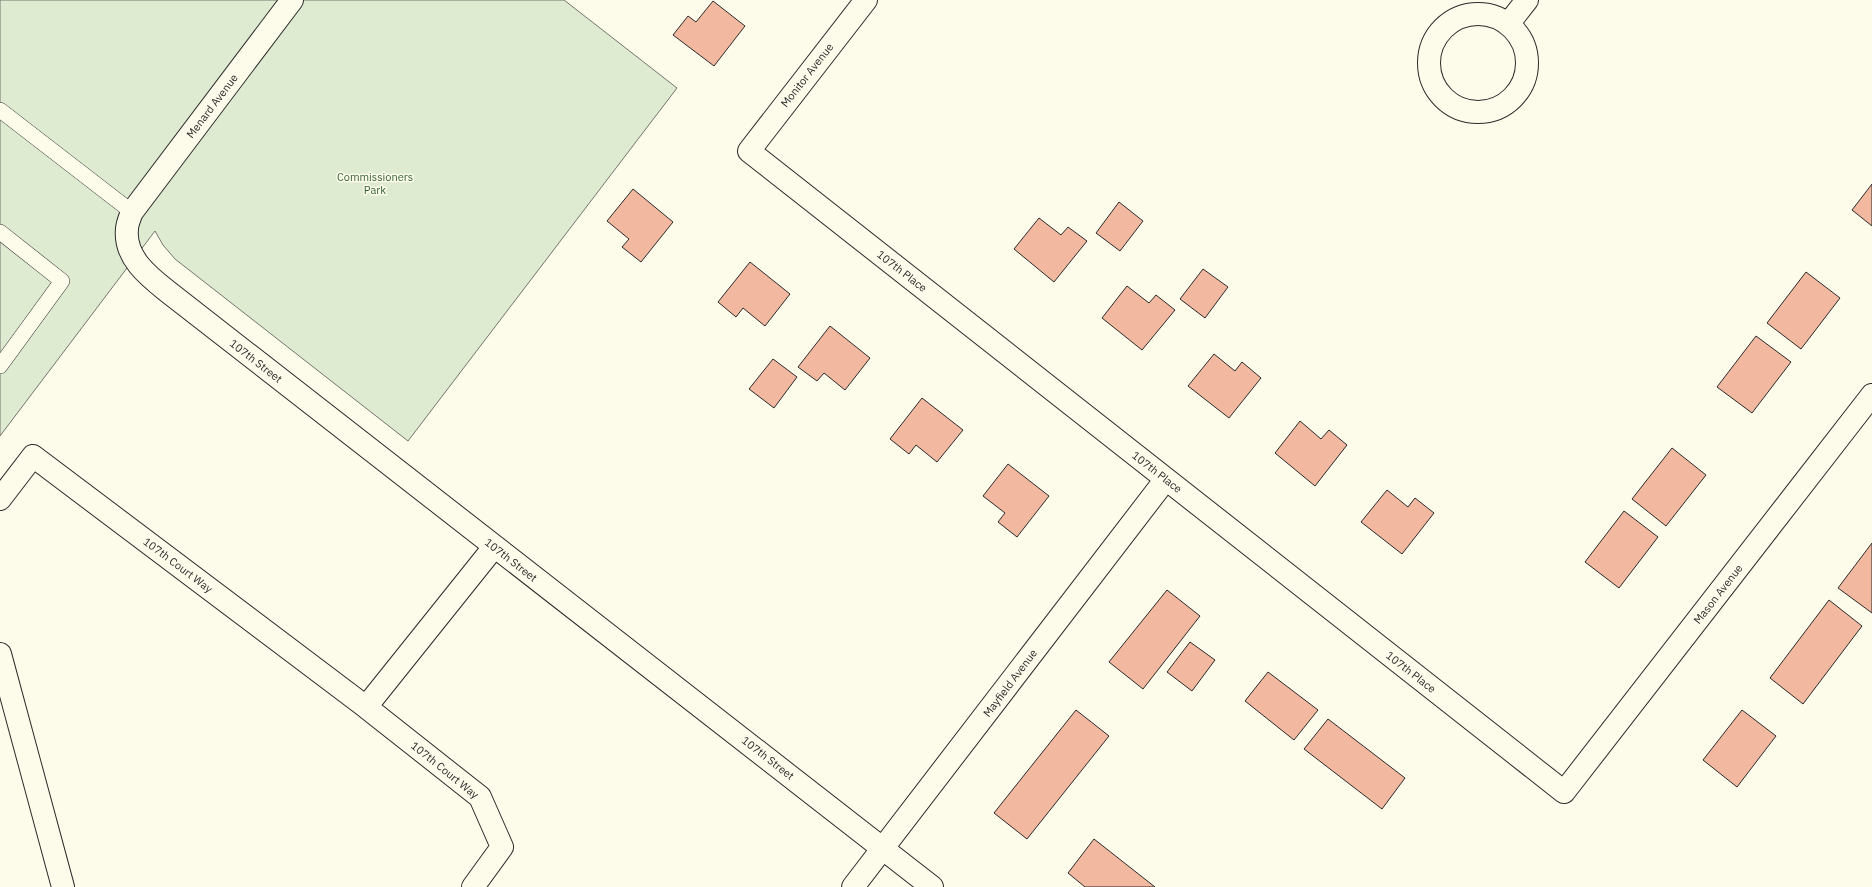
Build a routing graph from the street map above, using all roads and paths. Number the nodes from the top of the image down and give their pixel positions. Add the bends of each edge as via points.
1 (292, 0) edge
2 (866, 0) edge
3 (1527, 0) edge
4 (1509, 24) junction
5 (0, 110) edge
6 (749, 150) joint
7 (132, 212) junction
8 (0, 232) edge
9 (0, 366) edge
10 (1872, 395) edge
11 (1166, 479) junction
12 (0, 499) edge
13 (494, 547) junction
14 (0, 654) edge
15 (366, 707) junction
16 (1564, 792) joint
17 (883, 848) junction
18 (63, 887) edge
19 (473, 887) edge
20 (853, 887) edge
21 (932, 887) edge

1 - 7 street, Menard Avenue
2 - 6 street, Monitor Avenue
3 - 4 street
4 - 4 street via 1520,35 1526,49 1528,64 1525,80 1518,94 1507,104 1493,111 1462,110 1448,102 1436,89 1430,73 1429,56 1434,40 1441,30 1459,17 1476,13 1494,15
5 - 7 lane
6 - 11 street, 107th Place
7 - 13 street, 107th Street via 127,229 129,249 145,273
8 - 9 lane via 62,281
10 - 16 street, Mason Avenue
11 - 16 street, 107th Place
11 - 17 street, Mayfield Avenue
12 - 15 street, 107th Court Way via 33,456
13 - 15 street
13 - 17 street, 107th Street
14 - 18 street
15 - 19 street, 107th Court Way via 480,796 502,847
17 - 20 street, Mayfield Avenue
17 - 21 street, 107th Street

